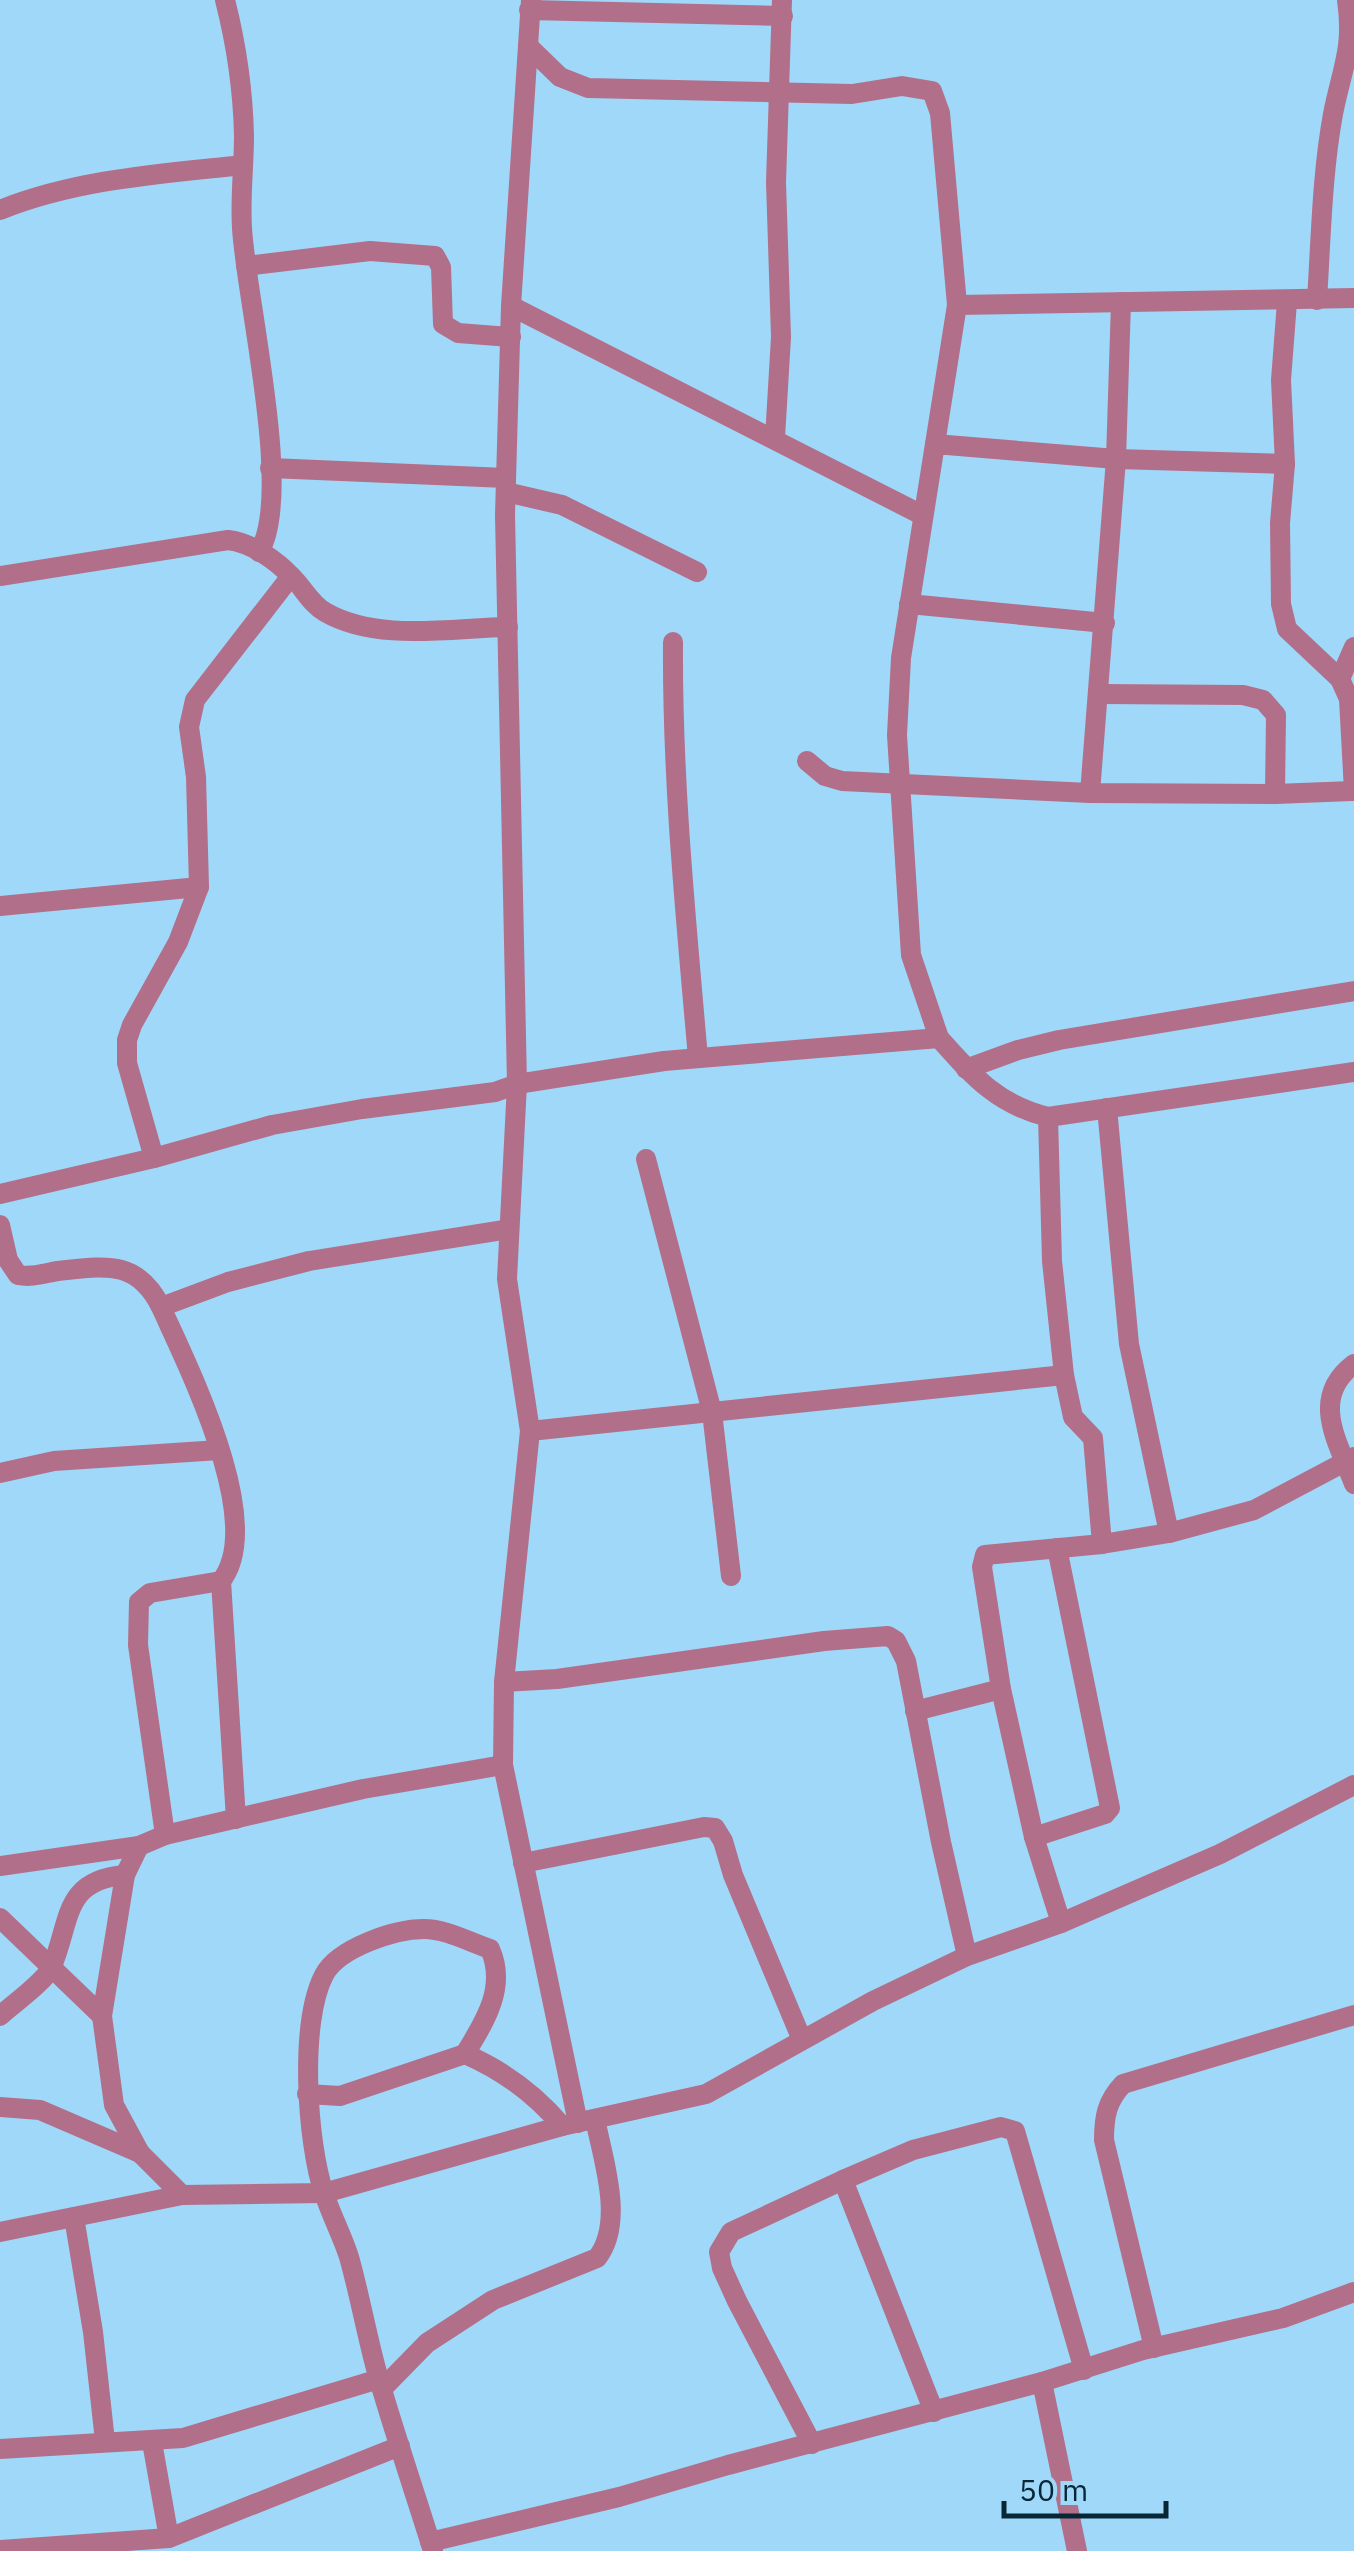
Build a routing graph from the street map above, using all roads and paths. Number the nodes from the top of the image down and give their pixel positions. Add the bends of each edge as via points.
1 (225, 0) edge
2 (1347, 0) edge
3 (530, 5) edge
4 (783, 8) edge
5 (528, 46) junction
6 (1348, 81) edge
7 (778, 91) junction
8 (243, 164) junction
9 (0, 210) edge
10 (246, 266) junction
11 (1354, 298) edge
12 (1317, 300) junction
13 (1121, 302) junction
14 (1287, 302) junction
15 (957, 305) junction
16 (510, 306) junction
17 (511, 337) junction
18 (775, 438) junction
19 (935, 444) junction
20 (1116, 459) junction
21 (1286, 464) junction
22 (270, 468) junction
23 (506, 485) junction
24 (922, 515) junction
25 (259, 552) junction
26 (697, 572) dead end
27 (0, 576) edge
28 (292, 576) junction
29 (909, 604) junction
30 (1105, 623) junction
31 (508, 627) junction
32 (673, 642) dead end
33 (1354, 647) edge
34 (1340, 680) junction
35 (1099, 694) junction
36 (808, 760) dead end
37 (902, 782) junction
38 (1353, 791) edge
39 (1090, 793) junction
40 (1275, 794) junction
41 (200, 887) junction
42 (0, 906) edge
43 (1354, 991) edge
44 (939, 1038) junction
45 (698, 1058) junction
46 (966, 1068) junction
47 (1354, 1072) edge
48 (517, 1084) junction
49 (1107, 1108) junction
50 (1048, 1117) junction
51 (154, 1158) junction
52 (646, 1159) dead end
53 (0, 1194) edge
54 (0, 1225) edge
55 (509, 1229) junction
56 (161, 1307) junction
57 (1354, 1364) edge
58 (1064, 1375) junction
59 (712, 1412) junction
60 (530, 1432) junction
61 (219, 1450) junction
62 (1350, 1459) edge
63 (0, 1473) edge
64 (1354, 1484) edge
65 (1168, 1533) junction
66 (1102, 1544) junction
67 (1057, 1548) junction
68 (731, 1576) dead end
69 (221, 1581) junction
70 (504, 1682) junction
71 (1001, 1690) junction
72 (914, 1711) junction
73 (502, 1765) junction
74 (1354, 1786) edge
75 (236, 1819) junction
76 (165, 1836) junction
77 (1034, 1837) junction
78 (139, 1846) junction
79 (523, 1863) junction
80 (0, 1866) edge
81 (126, 1875) junction
82 (0, 1918) edge
83 (1061, 1923) junction
84 (968, 1956) junction
85 (51, 1970) junction
86 (1354, 2015) edge
87 (0, 2016) edge
88 (102, 2016) junction
89 (802, 2040) junction
90 (465, 2054) junction
91 (307, 2094) junction
92 (0, 2107) edge
93 (578, 2122) junction
94 (140, 2154) junction
95 (843, 2180) junction
96 (324, 2193) junction
97 (182, 2195) junction
98 (74, 2217) junction
99 (0, 2232) edge
100 (1354, 2292) edge
101 (1154, 2348) junction
102 (1084, 2370) junction
103 (1042, 2382) junction
104 (381, 2384) junction
105 (934, 2412) junction
106 (106, 2441) junction
107 (152, 2442) junction
108 (812, 2444) junction
109 (400, 2446) junction
110 (0, 2449) edge
111 (170, 2538) junction
112 (432, 2546) edge
113 (85, 2548) edge
114 (0, 2550) edge
115 (1077, 2551) edge

1 - 8 street via 243,105
2 - 6 street
3 - 4 street
3 - 5 street
4 - 7 street
5 - 7 street via 560,77 588,88
5 - 16 street
6 - 12 street via 1333,113
7 - 15 street via 932,91 940,113
7 - 18 street via 781,338
8 - 9 street via 100,182 38,194
8 - 10 street
10 - 17 street via 370,251 436,256 443,324 458,333
10 - 22 street
11 - 12 street
12 - 14 street
13 - 14 street
13 - 15 street
13 - 20 street
14 - 21 street via 1281,380
15 - 19 street
16 - 17 street
16 - 18 street
17 - 23 street
18 - 24 street
19 - 20 street
19 - 24 street
20 - 21 street
20 - 30 street
21 - 34 street via 1280,570 1287,629
22 - 23 street
22 - 25 street via 272,513
23 - 26 street
23 - 31 street
24 - 29 street
25 - 27 street via 245,542 208,541
25 - 28 street
28 - 31 street via 319,609 366,628
28 - 41 street via 195,700 189,726
29 - 30 street
29 - 37 street via 897,735
30 - 35 street
31 - 48 street
32 - 45 street via 677,817
33 - 34 street
34 - 38 street via 1349,699
35 - 39 street
35 - 40 street via 1243,694 1263,700 1276,716
36 - 37 street via 842,781
37 - 39 street
37 - 44 street via 912,955
38 - 40 street
39 - 40 street
41 - 42 street
41 - 51 street via 127,1040 127,1063
43 - 46 street via 1059,1040
44 - 45 street
44 - 46 street
45 - 48 street
46 - 50 street via 1012,1106
47 - 49 street
48 - 51 street via 272,1125
48 - 55 street
49 - 50 street
49 - 65 street via 1129,1344
50 - 58 street
51 - 53 street
52 - 59 street
54 - 56 street via 18,1275 110,1266 141,1279
55 - 56 street via 309,1260
55 - 60 street via 507,1279
56 - 61 street
57 - 62 street via 1329,1397 1329,1415
58 - 59 street
58 - 66 street via 1073,1417 1093,1438
59 - 60 street
59 - 68 street
60 - 70 street
61 - 63 street via 54,1461
61 - 69 street via 237,1536
62 - 64 street
62 - 65 street via 1254,1510
65 - 66 street
66 - 67 street
67 - 71 street via 982,1560
67 - 77 street via 1110,1808
69 - 75 street
69 - 76 street via 150,1593 139,1602 138,1646
70 - 72 street via 888,1636 906,1660
70 - 73 street
71 - 72 street
71 - 77 street
72 - 84 street
73 - 75 street via 363,1788
73 - 79 street
74 - 83 street
75 - 76 street
76 - 78 street
77 - 83 street
78 - 80 street
78 - 81 street
79 - 89 street via 715,1828
79 - 93 street
81 - 85 street via 87,1887 66,1914
81 - 88 street
82 - 85 street
83 - 84 street
84 - 89 street
85 - 87 street
85 - 88 street
86 - 101 street via 1123,2084 1111,2096 1104,2140
88 - 94 street via 114,2105
89 - 93 street via 706,2094
90 - 91 street via 340,2096
90 - 91 street via 498,1987 490,1949 423,1928 367,1941 325,1972 315,1998
90 - 93 street
91 - 96 street
92 - 94 street via 40,2110
93 - 96 street
93 - 104 street via 608,2200 605,2248 586,2263 494,2300 427,2343
94 - 97 street
95 - 102 street via 913,2150 1002,2127 1015,2131
95 - 105 street
95 - 108 street via 732,2232 719,2252 737,2301
96 - 97 street
96 - 104 street
97 - 98 street
98 - 99 street
98 - 106 street
100 - 101 street via 1283,2318
101 - 102 street
102 - 103 street
103 - 105 street
103 - 115 street
104 - 107 street
104 - 109 street
105 - 108 street
106 - 107 street
106 - 110 street
107 - 111 street
108 - 112 street
109 - 111 street
109 - 112 street
111 - 113 street
113 - 114 street

